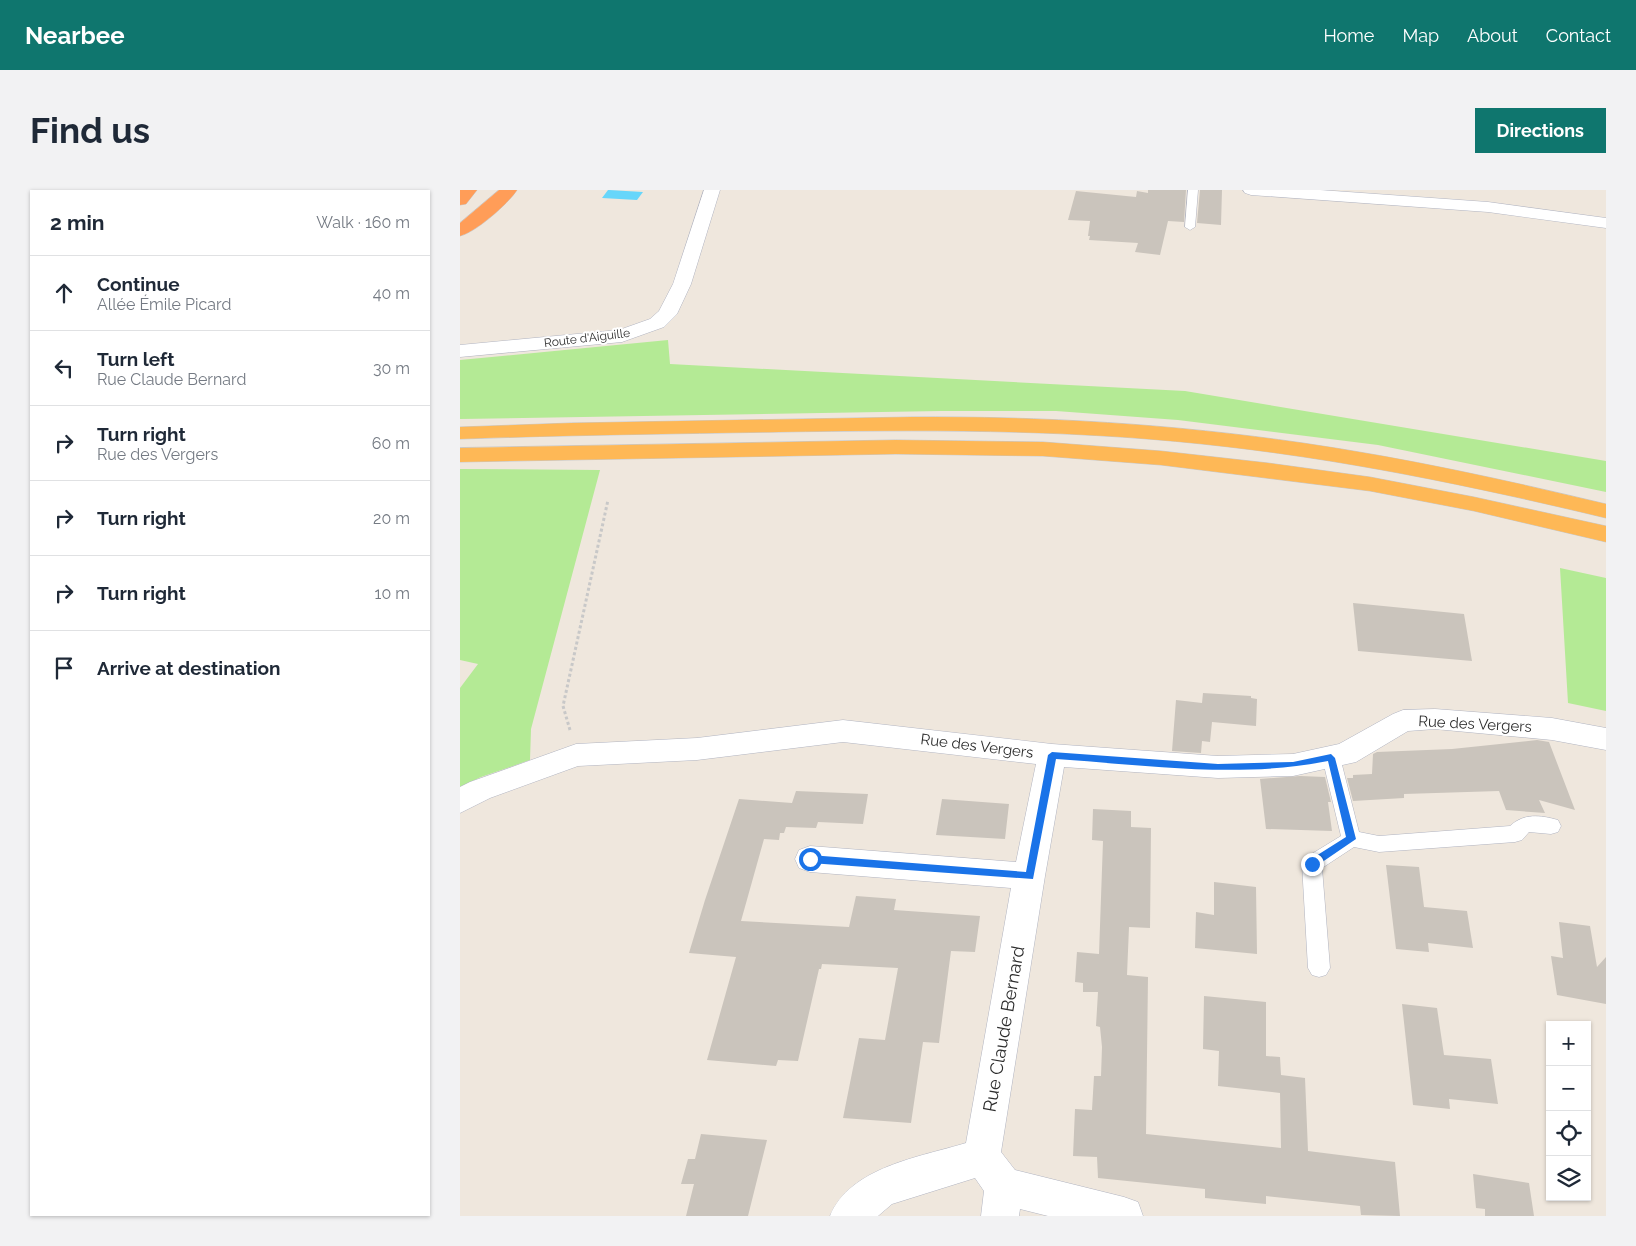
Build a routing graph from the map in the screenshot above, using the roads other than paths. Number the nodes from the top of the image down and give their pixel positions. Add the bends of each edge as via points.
1 (469, 190) edge
2 (509, 190) edge
3 (712, 190) edge
4 (1193, 190) edge
5 (1251, 190) edge
6 (460, 200) edge
7 (1606, 223) edge
8 (1190, 227) dead end
9 (460, 231) edge
10 (460, 351) edge
11 (460, 433) edge
12 (460, 455) edge
13 (1606, 511) edge
14 (1606, 534) edge
15 (1606, 739) edge
16 (1052, 755) junction
17 (1331, 758) junction
18 (460, 801) edge
19 (1551, 826) dead end
20 (1351, 839) junction
21 (810, 859) dead end
22 (1029, 876) junction
23 (1319, 968) dead end
24 (995, 1186) edge
25 (849, 1216) edge
26 (1124, 1216) edge

1 - 6 highway
2 - 9 highway
3 - 10 street, Route d'Aiguille via 682,284 667,314 657,322 622,336
4 - 8 lane
5 - 7 street via 1488,207
11 - 13 highway via 874,424 1002,424 1107,429 1213,439 1414,468 1506,486
12 - 14 highway via 896,448 1043,449 1181,460 1370,484
15 - 17 street, Rue des Vergers via 1552,729 1435,719 1403,721 1346,754
16 - 17 street, Rue des Vergers via 1218,767 1293,765
16 - 18 street, Rue des Vergers via 843,731 697,749 576,755 480,790
16 - 22 street, Rue Claude Bernard
17 - 20 lane
19 - 20 lane via 1525,824 1515,834 1379,844
20 - 23 lane via 1312,864
21 - 22 street
22 - 24 street, Rue Claude Bernard
24 - 25 street via 881,1188
24 - 26 street

